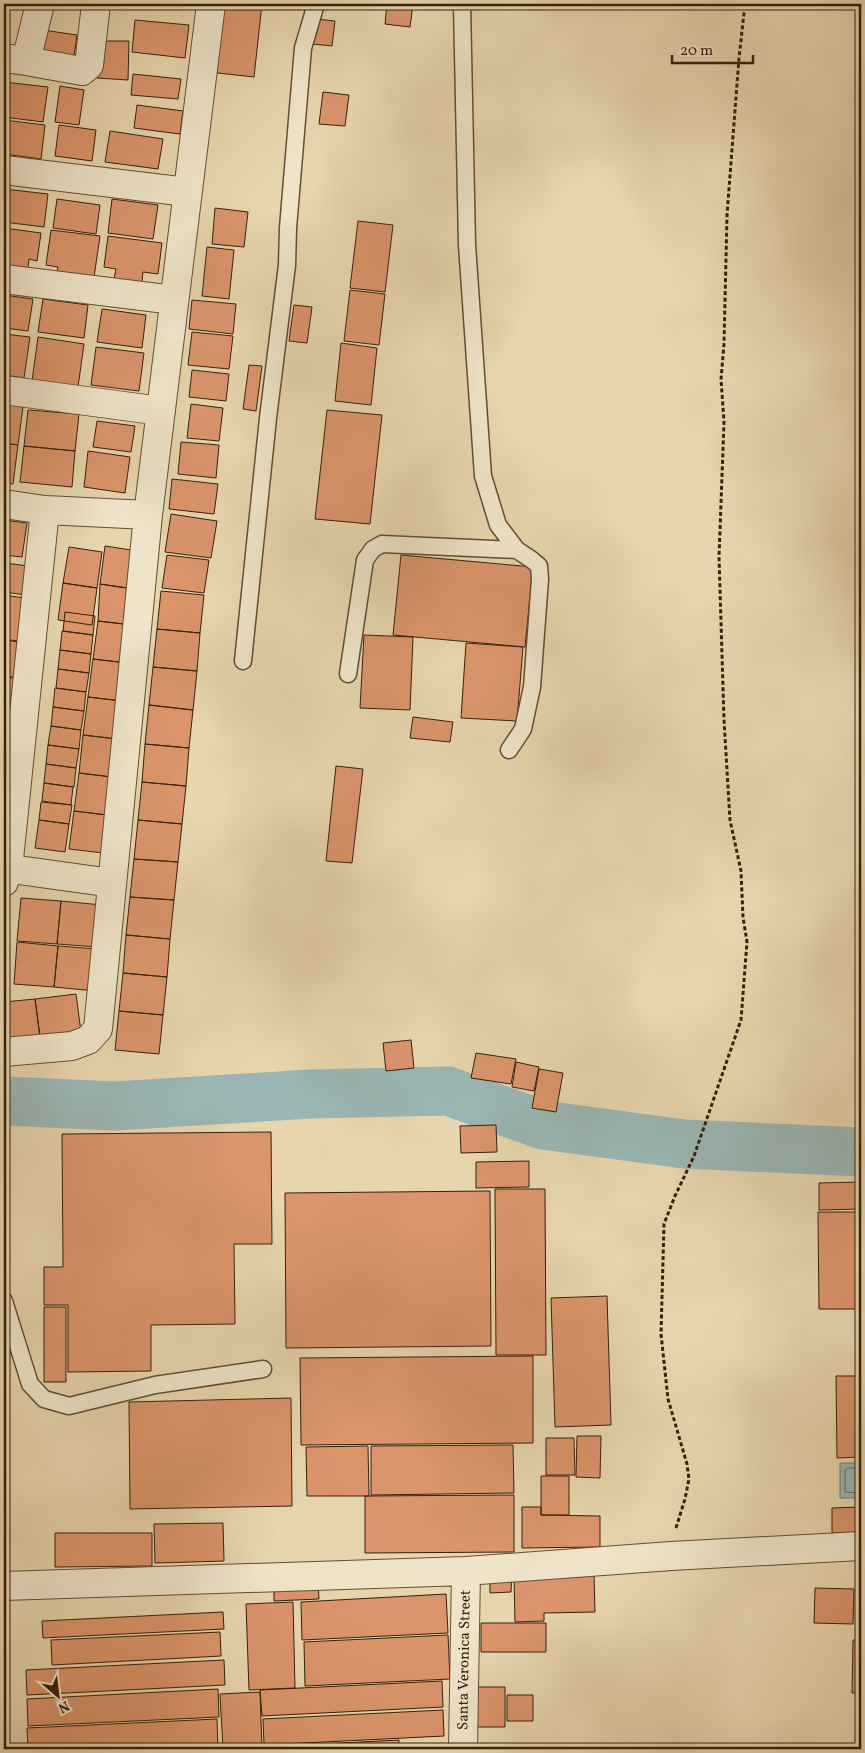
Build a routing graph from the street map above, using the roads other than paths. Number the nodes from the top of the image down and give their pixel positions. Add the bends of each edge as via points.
1 (40, 4) edge
2 (96, 4) edge
3 (211, 4) edge
4 (316, 4) edge
5 (462, 4) edge
6 (15, 59) edge
7 (4, 170) edge
8 (187, 192) junction
9 (4, 279) edge
10 (174, 300) junction
11 (4, 390) edge
12 (161, 411) junction
13 (4, 504) edge
14 (45, 510) junction
15 (148, 515) junction
16 (517, 550) junction
17 (244, 661) dead end
18 (348, 674) dead end
19 (509, 750) dead end
20 (5, 873) edge
21 (112, 883) junction
22 (4, 1052) edge
23 (4, 1301) edge
24 (264, 1369) dead end
25 (861, 1546) edge
26 (466, 1571) junction
27 (4, 1586) edge
28 (463, 1749) edge

1 - 6 street
2 - 6 street via 89,65 82,71
3 - 8 street
4 - 17 lane via 304,48 287,265
5 - 16 lane via 466,245 483,476 498,525
7 - 8 street
8 - 10 street
9 - 10 street
10 - 12 street
11 - 12 street
12 - 15 street
13 - 14 street
14 - 15 street
14 - 20 street
15 - 21 street
16 - 18 lane via 382,544 372,549 365,560
16 - 19 lane via 539,566 540,579 532,687 523,729
20 - 21 street
21 - 22 street via 98,1029 88,1040 72,1046
23 - 24 lane via 30,1384 44,1399 69,1406 155,1385
25 - 26 street
26 - 27 street
26 - 28 street, Santa Veronica Street

